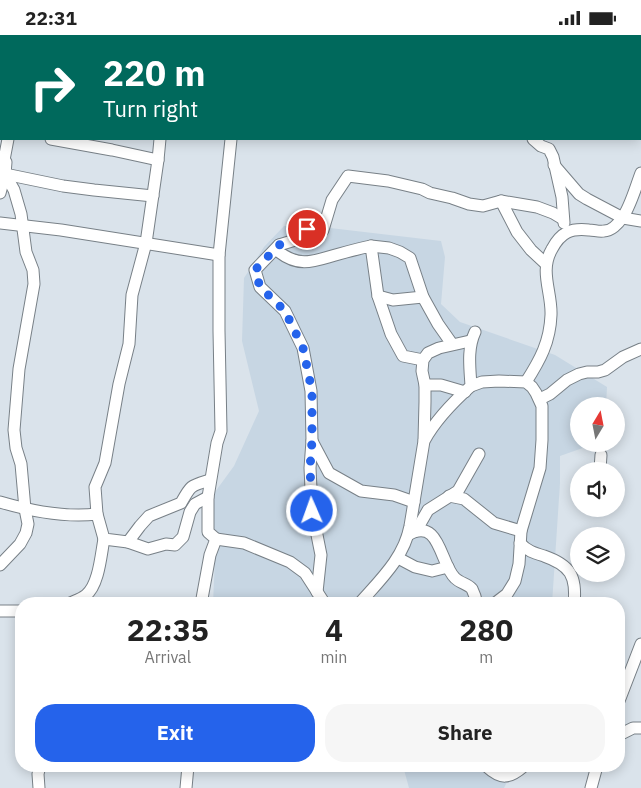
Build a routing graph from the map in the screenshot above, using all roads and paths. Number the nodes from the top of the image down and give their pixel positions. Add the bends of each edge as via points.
1 (8, 140) edge
2 (57, 140) edge
3 (160, 140) edge
4 (231, 140) edge
5 (534, 140) edge
6 (158, 160) junction
7 (554, 165) junction
8 (5, 168) junction
9 (641, 173) edge
10 (0, 193) edge
11 (153, 196) junction
12 (501, 201) junction
13 (623, 218) junction
14 (563, 219) junction
15 (641, 221) edge
16 (0, 223) edge
17 (23, 225) junction
18 (566, 232) junction
19 (146, 243) junction
20 (279, 245) junction
21 (371, 246) junction
22 (219, 255) junction
23 (546, 264) junction
24 (378, 297) junction
25 (423, 297) junction
26 (452, 345) junction
27 (641, 349) edge
28 (423, 359) junction
29 (526, 382) junction
30 (424, 385) junction
31 (468, 389) junction
32 (540, 399) junction
33 (312, 441) junction
34 (424, 441) junction
35 (478, 454) dead end
36 (601, 455) dead end
37 (600, 462) edge
38 (210, 480) junction
39 (449, 496) junction
40 (208, 497) junction
41 (0, 502) edge
42 (414, 503) junction
43 (25, 509) junction
44 (97, 514) junction
45 (521, 531) junction
46 (412, 533) junction
47 (104, 539) junction
48 (216, 539) junction
49 (128, 542) junction
50 (520, 543) junction
51 (398, 558) junction
52 (0, 565) edge
53 (448, 567) junction
54 (317, 593) junction
55 (84, 597) edge
56 (202, 597) edge
57 (320, 597) edge
58 (365, 597) edge
59 (474, 597) edge
60 (503, 597) edge
61 (574, 597) edge
62 (0, 611) edge
63 (15, 611) edge
64 (641, 644) edge
65 (625, 685) edge
66 (641, 728) edge
67 (625, 732) edge
68 (38, 772) edge
69 (187, 772) edge
70 (493, 772) edge
71 (514, 772) edge
72 (595, 772) edge
73 (39, 788) edge
74 (186, 788) edge
75 (590, 788) edge

1 - 8 street
2 - 6 street
3 - 6 street
4 - 22 street
5 - 7 street via 549,149
6 - 11 street
7 - 13 street via 579,193
7 - 14 street via 562,197
8 - 10 street
8 - 11 street via 86,189
8 - 17 street
9 - 13 street
11 - 19 street
12 - 14 street via 537,207
12 - 20 street via 483,206 469,204 422,189 348,175 332,200 323,230 307,229 301,236
12 - 23 street via 517,232
13 - 15 street
13 - 18 street via 604,231 574,229
14 - 18 street
16 - 17 street
17 - 19 street
17 - 43 street via 34,284 19,369 14,430
18 - 23 street via 552,247
19 - 22 street
19 - 44 street via 132,295 129,344 105,463 95,487
20 - 21 street via 278,253 301,263
20 - 33 street via 255,270 260,287 285,311 303,348 312,391
21 - 24 street
21 - 25 street via 389,248 410,258
22 - 38 street via 221,431
23 - 29 street via 551,315 549,336
24 - 25 street via 393,300
24 - 28 street via 403,356
25 - 26 street
26 - 28 street via 428,353
26 - 31 street via 472,337
27 - 32 street via 598,373 587,372 573,377
28 - 30 street
29 - 31 street via 482,382
29 - 32 street
30 - 31 street
30 - 34 street
31 - 34 street
32 - 45 street via 540,468
33 - 42 street via 328,473 361,491 394,495
33 - 54 street via 312,511 321,555
34 - 42 street
35 - 39 street via 458,491
36 - 37 street
38 - 40 street
38 - 49 street via 188,489 181,503 149,516
39 - 45 street via 464,499 494,523
39 - 46 street via 428,510
40 - 48 street via 208,532
40 - 49 street via 195,504 183,537 175,545 148,549
41 - 43 street
42 - 46 street
43 - 44 street via 82,516
43 - 52 street via 26,533
44 - 47 street
45 - 50 street
46 - 51 street
46 - 53 street via 425,531 432,535
47 - 49 street
47 - 55 street via 99,569 91,590
48 - 54 street via 244,543 290,561 305,573
48 - 56 street
50 - 60 street via 515,581
50 - 61 street via 532,553 567,568 573,577
51 - 53 street via 432,571
51 - 58 street
53 - 59 street via 455,578 471,588
54 - 57 street
62 - 63 street
64 - 65 street
66 - 67 street
68 - 73 street
69 - 74 street
70 - 71 street via 503,776
72 - 75 street

